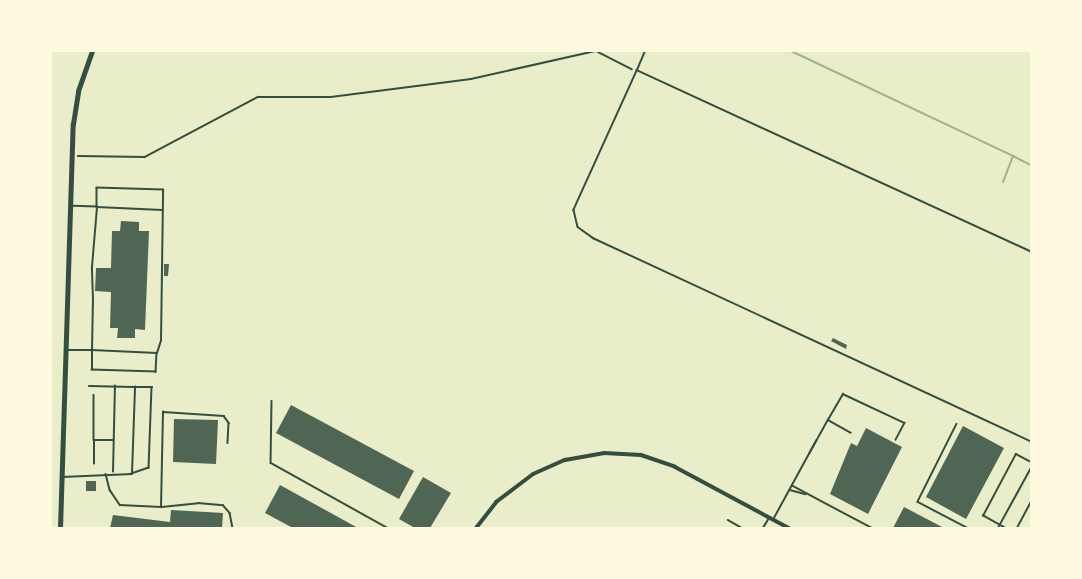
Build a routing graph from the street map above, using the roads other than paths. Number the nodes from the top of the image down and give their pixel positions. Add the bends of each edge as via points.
1 (92, 51) edge
2 (645, 51) edge
3 (637, 71) junction
4 (69, 206) junction
5 (96, 207) junction
6 (162, 210) junction
7 (1031, 252) edge
8 (65, 350) junction
9 (92, 350) junction
10 (157, 353) junction
11 (90, 386) dead end
12 (115, 386) junction
13 (135, 387) junction
14 (94, 394) dead end
15 (272, 401) dead end
16 (828, 420) junction
17 (957, 424) dead end
18 (851, 433) dead end
19 (94, 440) junction
20 (114, 440) junction
21 (896, 440) dead end
22 (816, 441) junction
23 (1031, 441) edge
24 (228, 443) dead end
25 (808, 456) junction
26 (1031, 462) edge
27 (94, 464) dead end
28 (1031, 468) edge
29 (106, 473) junction
30 (112, 473) junction
31 (132, 474) junction
32 (61, 477) junction
33 (792, 486) junction
34 (789, 490) junction
35 (806, 494) junction
36 (1031, 502) edge
37 (161, 507) junction
38 (771, 518) junction
39 (728, 520) dead end
40 (999, 527) edge
41 (60, 528) edge
42 (233, 528) edge
43 (388, 528) edge
44 (476, 528) edge
45 (742, 528) edge
46 (763, 528) edge
47 (789, 528) edge
48 (872, 528) edge
49 (968, 528) edge
50 (1005, 528) edge
51 (1017, 528) edge

1 - 4 street via 78,91
2 - 3 lane
3 - 7 lane
3 - 23 lane via 574,210 584,233
4 - 5 lane
4 - 8 street
5 - 6 lane
5 - 6 lane via 97,188 163,190
5 - 9 lane
6 - 10 lane via 162,341
8 - 9 lane
8 - 32 street
9 - 10 lane
9 - 10 lane via 92,370 156,372
11 - 12 lane
12 - 13 lane
12 - 20 lane
13 - 31 lane
13 - 31 lane via 152,387 149,468
14 - 19 lane
15 - 43 lane via 271,463
16 - 18 lane
16 - 21 lane via 843,394 905,423
16 - 22 lane
17 - 49 lane via 918,502
19 - 20 lane
19 - 27 lane
20 - 30 lane
22 - 25 lane
22 - 25 lane
24 - 37 lane via 229,423 224,416 163,412
25 - 33 lane
26 - 40 lane via 1016,454 983,516
28 - 40 lane
29 - 30 lane
29 - 32 lane
29 - 37 lane via 110,490 120,505
30 - 31 lane
32 - 41 street
33 - 34 lane
33 - 35 lane
34 - 35 lane
34 - 38 lane
35 - 48 lane
36 - 51 lane
37 - 42 lane via 223,505 230,513
38 - 44 street via 666,463 641,455 604,453 565,460 533,474 496,502
38 - 46 lane
38 - 47 street
39 - 45 lane
40 - 50 lane

